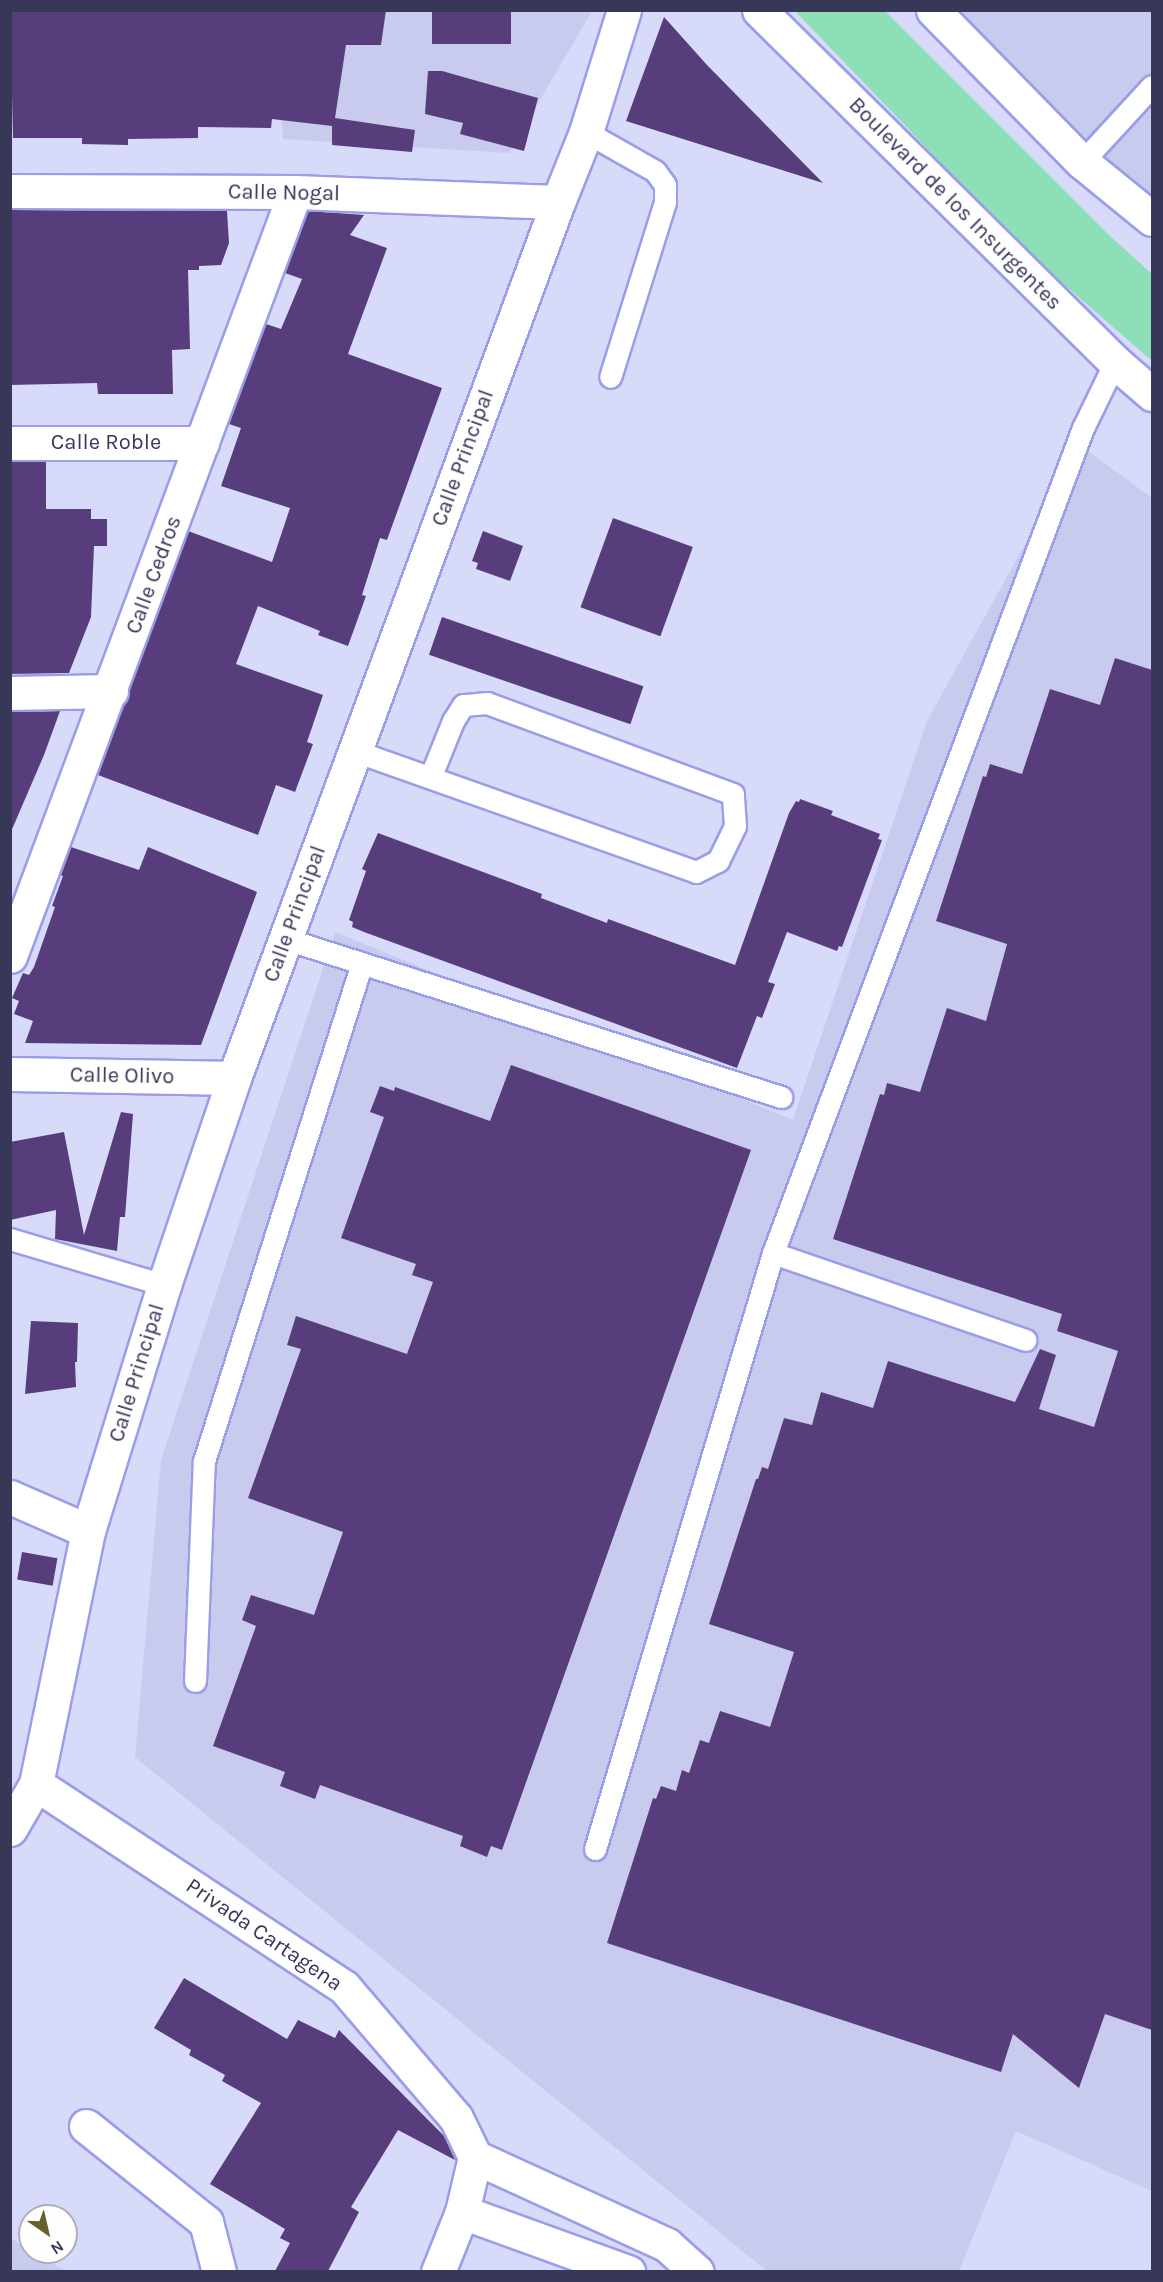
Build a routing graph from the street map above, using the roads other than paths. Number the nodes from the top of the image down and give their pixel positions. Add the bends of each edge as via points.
1 (624, 10) edge
2 (759, 10) edge
3 (933, 10) edge
4 (1152, 86) edge
5 (586, 132) junction
6 (1082, 162) junction
7 (10, 191) edge
8 (295, 192) junction
9 (558, 202) junction
10 (1152, 219) edge
11 (1115, 362) junction
12 (610, 377) dead end
13 (1152, 394) edge
14 (10, 443) edge
15 (202, 443) junction
16 (111, 691) junction
17 (10, 693) edge
18 (355, 751) junction
19 (430, 778) junction
20 (25, 883) edge
21 (286, 939) junction
22 (10, 956) edge
23 (362, 963) junction
24 (10, 1074) edge
25 (234, 1078) junction
26 (781, 1097) dead end
27 (10, 1239) edge
28 (772, 1252) junction
29 (164, 1285) junction
30 (1025, 1340) dead end
31 (10, 1497) edge
32 (88, 1531) junction
33 (195, 1681) dead end
34 (36, 1784) junction
35 (10, 1829) edge
36 (595, 1848) dead end
37 (86, 2126) dead end
38 (475, 2157) junction
39 (462, 2212) junction
40 (661, 2258) edge
41 (219, 2271) edge
42 (438, 2271) edge
43 (628, 2271) edge
44 (697, 2271) edge

1 - 5 street, Calle Principal
2 - 11 street, Boulevard de los Insurgentes
3 - 6 street
4 - 6 lane
5 - 9 street, Calle Principal
5 - 12 lane via 655,171 665,185 665,202
6 - 10 street
7 - 8 street, Calle Nogal
8 - 9 street, Calle Nogal
8 - 15 street, Calle Cedros
9 - 18 street, Calle Principal
11 - 13 street, Boulevard de los Insurgentes
11 - 28 lane via 1083,428
14 - 15 street, Calle Roble
15 - 16 street, Calle Cedros
16 - 17 street
16 - 20 street, Calle Cedros
18 - 19 lane
18 - 21 street, Calle Principal
19 - 19 lane via 696,872 718,861 735,826 733,794 487,703 463,705
20 - 22 street, Calle Cedros
21 - 23 lane
21 - 25 street, Calle Principal
23 - 26 lane
23 - 33 lane via 204,1461
24 - 25 street, Calle Olivo
25 - 29 street, Calle Principal
27 - 29 lane
28 - 30 lane
28 - 36 lane
29 - 32 street, Calle Principal
31 - 32 street
32 - 34 street, Calle Principal
34 - 35 street, Calle Principal
34 - 38 street, Privada Cartagena via 344,1987 456,2118
37 - 41 street via 206,2222
38 - 39 street
38 - 40 street
39 - 42 street
39 - 43 street
40 - 44 street

